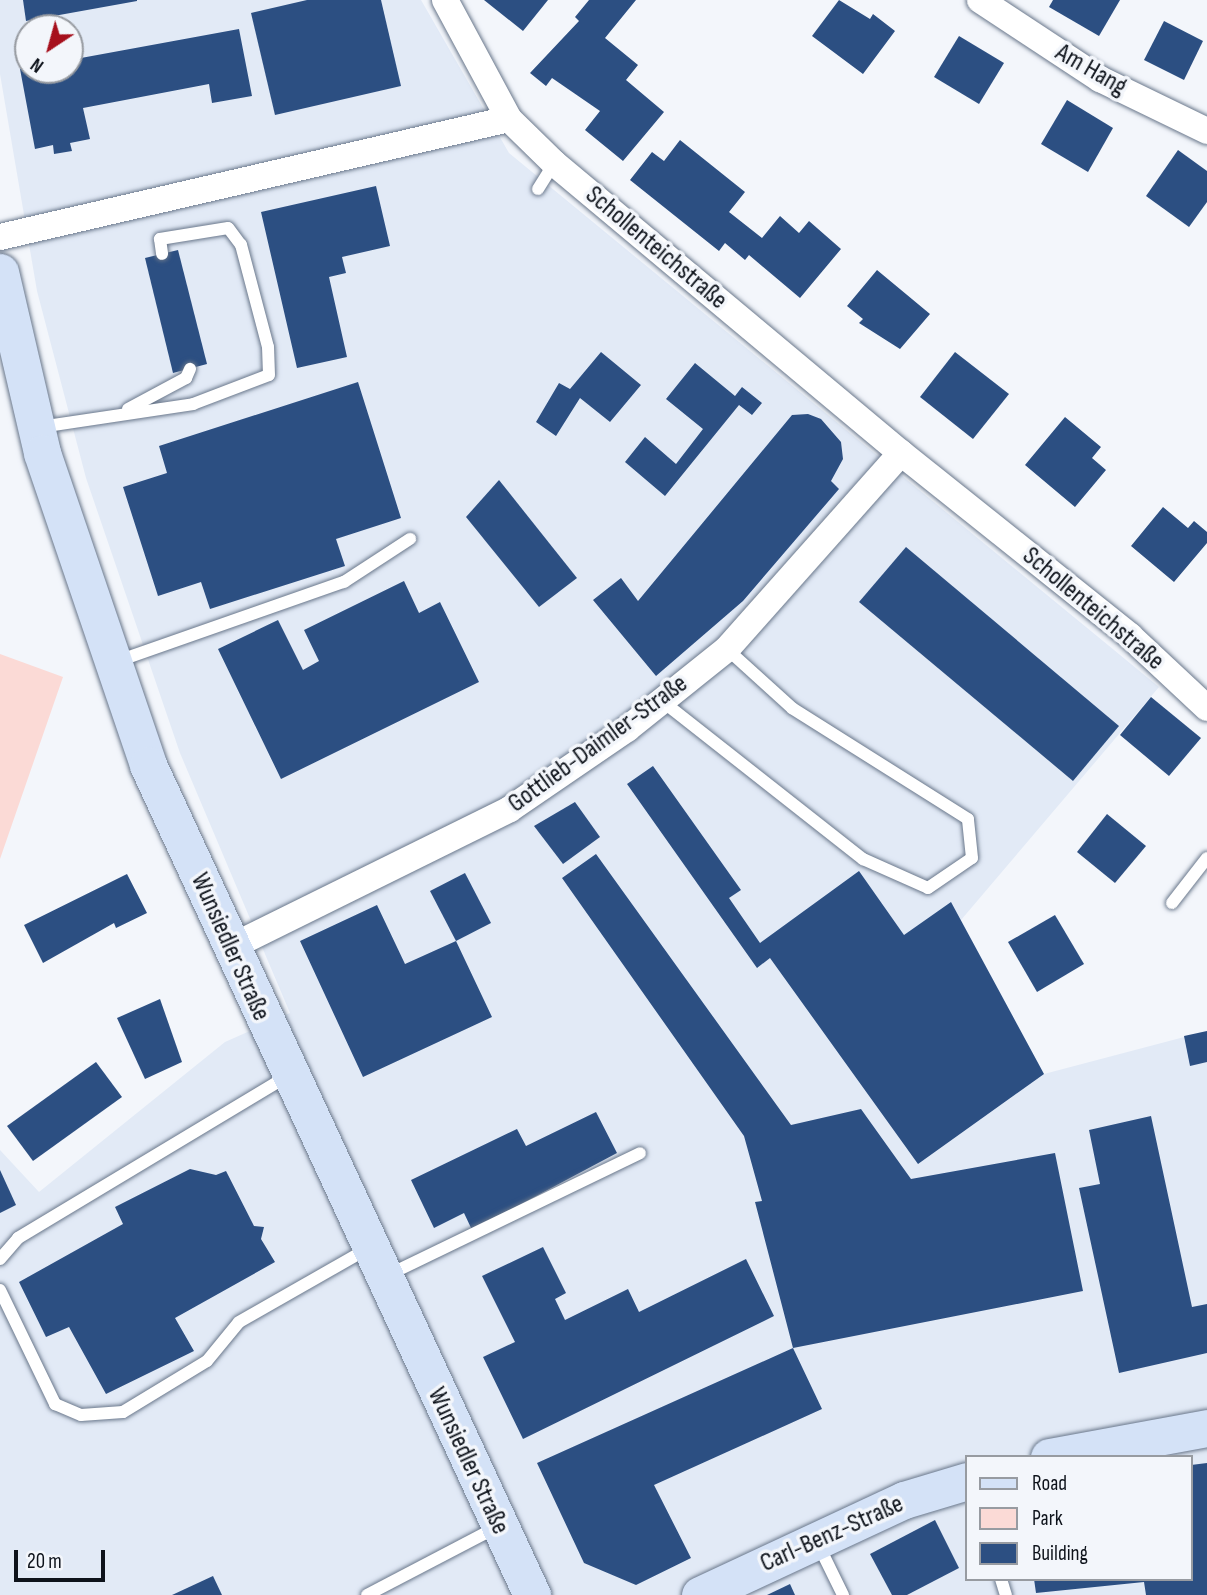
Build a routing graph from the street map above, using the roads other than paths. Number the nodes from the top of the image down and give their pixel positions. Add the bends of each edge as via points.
1 (444, 0) edge
2 (980, 0) edge
3 (509, 119) junction
4 (1207, 131) edge
5 (554, 163) junction
6 (538, 188) dead end
7 (0, 237) edge
8 (162, 254) dead end
9 (0, 272) edge
10 (190, 369) dead end
11 (118, 415) junction
12 (36, 428) junction
13 (901, 453) junction
14 (410, 539) dead end
15 (727, 649) junction
16 (113, 663) junction
17 (662, 701) junction
18 (1207, 708) edge
19 (1207, 858) edge
20 (1172, 903) dead end
21 (229, 948) junction
22 (289, 1076) junction
23 (640, 1153) dead end
24 (0, 1259) edge
25 (376, 1263) junction
26 (0, 1290) edge
27 (1207, 1428) edge
28 (1060, 1455) edge
29 (965, 1482) edge
30 (498, 1526) junction
31 (816, 1540) junction
32 (704, 1594) edge
33 (367, 1595) edge
34 (532, 1595) edge
35 (843, 1595) edge

1 - 3 street, Schollenteichstraße
2 - 4 street, Am Hang via 1100,79
3 - 5 street, Schollenteichstraße
3 - 7 street
5 - 6 lane
5 - 13 street, Schollenteichstraße
8 - 11 lane via 160,240 228,228 241,245 268,347 270,375 193,404
9 - 12 main road, Wunsiedler Straße
10 - 11 lane via 186,379
11 - 12 lane
12 - 16 main road, Wunsiedler Straße
13 - 15 street, Gottlieb-Daimler-Straße
13 - 18 street, Schollenteichstraße via 1130,636
14 - 16 lane via 344,582
15 - 17 street, Gottlieb-Daimler-Straße
15 - 17 lane via 792,708 968,819 972,858 928,888 863,859
16 - 21 main road, Wunsiedler Straße via 148,765
17 - 21 street, Gottlieb-Daimler-Straße via 510,809
19 - 20 lane
21 - 22 main road, Wunsiedler Straße
22 - 24 lane via 18,1238
22 - 25 main road, Wunsiedler Straße
23 - 25 lane
25 - 26 lane via 239,1322 207,1361 122,1412 81,1415 55,1404
25 - 30 main road, Wunsiedler Straße
27 - 28 main road
29 - 31 main road, Carl-Benz-Straße via 904,1500
30 - 33 lane
30 - 34 main road, Wunsiedler Straße
31 - 32 main road, Carl-Benz-Straße
31 - 35 lane

